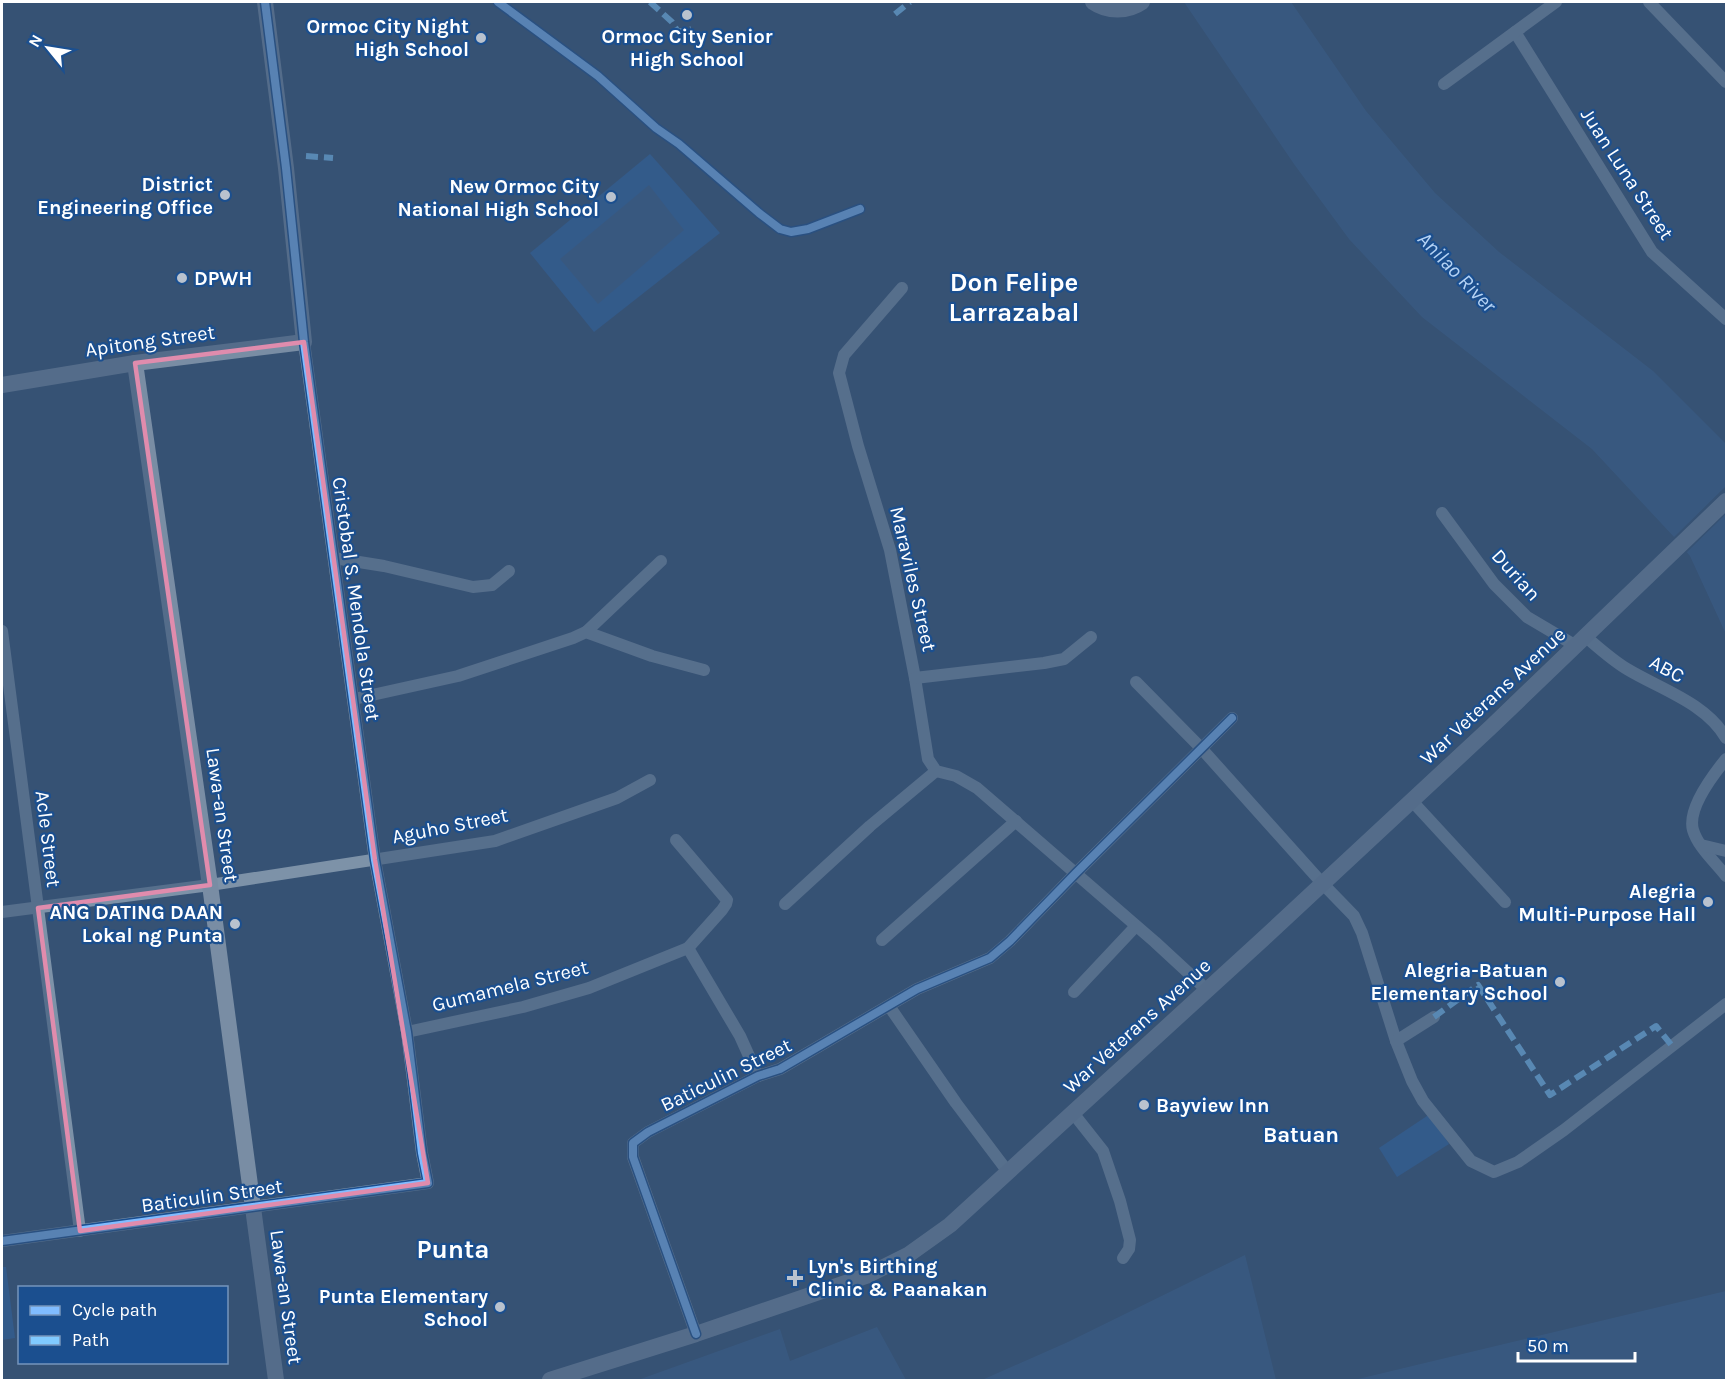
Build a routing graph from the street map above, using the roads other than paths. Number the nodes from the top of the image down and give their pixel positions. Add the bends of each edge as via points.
1 (1142, 2) edge
2 (1556, 2) edge
3 (1649, 2) edge
4 (1099, 5) edge
5 (268, 7) edge
6 (1515, 32) junction
7 (1726, 82) edge
8 (1444, 84) dead end
9 (902, 288) dead end
10 (1726, 319) edge
11 (304, 342) junction
12 (135, 363) junction
13 (2, 385) edge
14 (1726, 501) edge
15 (1442, 513) dead end
16 (334, 558) junction
17 (661, 561) dead end
18 (509, 571) dead end
19 (2, 631) edge
20 (586, 632) junction
21 (1092, 637) dead end
22 (1581, 641) junction
23 (704, 670) dead end
24 (915, 678) junction
25 (1136, 682) dead end
26 (354, 699) junction
27 (1232, 718) dead end
28 (1726, 738) edge
29 (1201, 748) junction
30 (1726, 759) edge
31 (936, 771) junction
32 (650, 780) dead end
33 (1412, 801) junction
34 (1016, 821) junction
35 (676, 840) dead end
36 (1701, 845) junction
37 (1726, 851) edge
38 (375, 861) junction
39 (1076, 873) junction
40 (1726, 876) edge
41 (1322, 883) junction
42 (210, 885) junction
43 (1505, 902) dead end
44 (785, 904) dead end
45 (38, 908) junction
46 (2, 912) edge
47 (1136, 926) junction
48 (882, 940) dead end
49 (688, 948) junction
50 (1207, 990) junction
51 (1074, 992) dead end
52 (1726, 1004) edge
53 (889, 1006) junction
54 (1434, 1017) dead end
55 (407, 1032) junction
56 (1396, 1041) junction
57 (758, 1076) junction
58 (1073, 1113) junction
59 (1008, 1172) junction
60 (428, 1183) joint
61 (252, 1207) junction
62 (80, 1230) junction
63 (2, 1241) edge
64 (1123, 1258) dead end
65 (696, 1334) junction
66 (276, 1380) edge
67 (550, 1380) edge

1 - 4 street via 1127,8
2 - 6 street
3 - 7 street
5 - 11 street, Cristobal S. Mendola Street
6 - 8 street
6 - 10 street, Juan Luna Street via 1652,252
9 - 24 street, Maraviles Street via 844,355 839,373 890,550
11 - 12 street, Apitong Street
11 - 16 street, Cristobal S. Mendola Street
12 - 13 street, Apitong Street
12 - 42 street, Lawa-an Street
14 - 22 street, War Veterans Avenue
15 - 22 street, Durian via 1494,584 1527,617
16 - 18 street via 473,587 492,585
16 - 26 street, Cristobal S. Mendola Street
17 - 20 street
19 - 45 street, Acle Street
20 - 23 street
20 - 26 street via 458,676
21 - 24 street via 1064,659
22 - 28 street, ABC via 1690,703 1706,714
22 - 33 street, War Veterans Avenue
24 - 31 street, Maraviles Street via 928,759
25 - 29 street
26 - 38 street, Cristobal S. Mendola Street
27 - 29 street, Baticulin Street
29 - 39 street, Baticulin Street
29 - 41 street
30 - 36 street via 1706,788 1692,819
31 - 34 street via 956,776 977,788
31 - 44 street
32 - 38 street, Aguho Street via 617,798 495,841
33 - 41 street, War Veterans Avenue
33 - 43 street
34 - 39 street
34 - 48 street
35 - 49 street via 727,900
36 - 37 street
36 - 40 street
38 - 42 street, Aguho Street
38 - 55 street, Cristobal S. Mendola Street
39 - 47 street
39 - 53 street, Baticulin Street via 990,958 917,989
41 - 50 street, War Veterans Avenue
41 - 56 street via 1354,916 1362,933
42 - 45 street, Aguho Street
42 - 61 street, Lawa-an Street
45 - 46 street, Aguho Street
45 - 62 street, Acle Street
47 - 50 street
47 - 51 street
49 - 55 street, Gumamela Street via 589,988 524,1007
49 - 57 street via 740,1036
50 - 58 street, War Veterans Avenue
52 - 56 street via 1564,1130 1518,1162 1494,1172 1470,1161 1445,1131 1412,1081
53 - 57 street, Baticulin Street via 780,1069
53 - 59 street
54 - 56 street
55 - 60 street, Cristobal S. Mendola Street
57 - 65 street, Baticulin Street via 633,1143 633,1157
58 - 59 street, War Veterans Avenue
58 - 64 street via 1103,1152 1111,1173 1130,1240
59 - 65 street, War Veterans Avenue via 950,1225 908,1255 866,1276
60 - 61 street, Baticulin Street
61 - 62 street, Baticulin Street
61 - 66 street, Lawa-an Street
62 - 63 street, Baticulin Street
65 - 67 street, War Veterans Avenue

